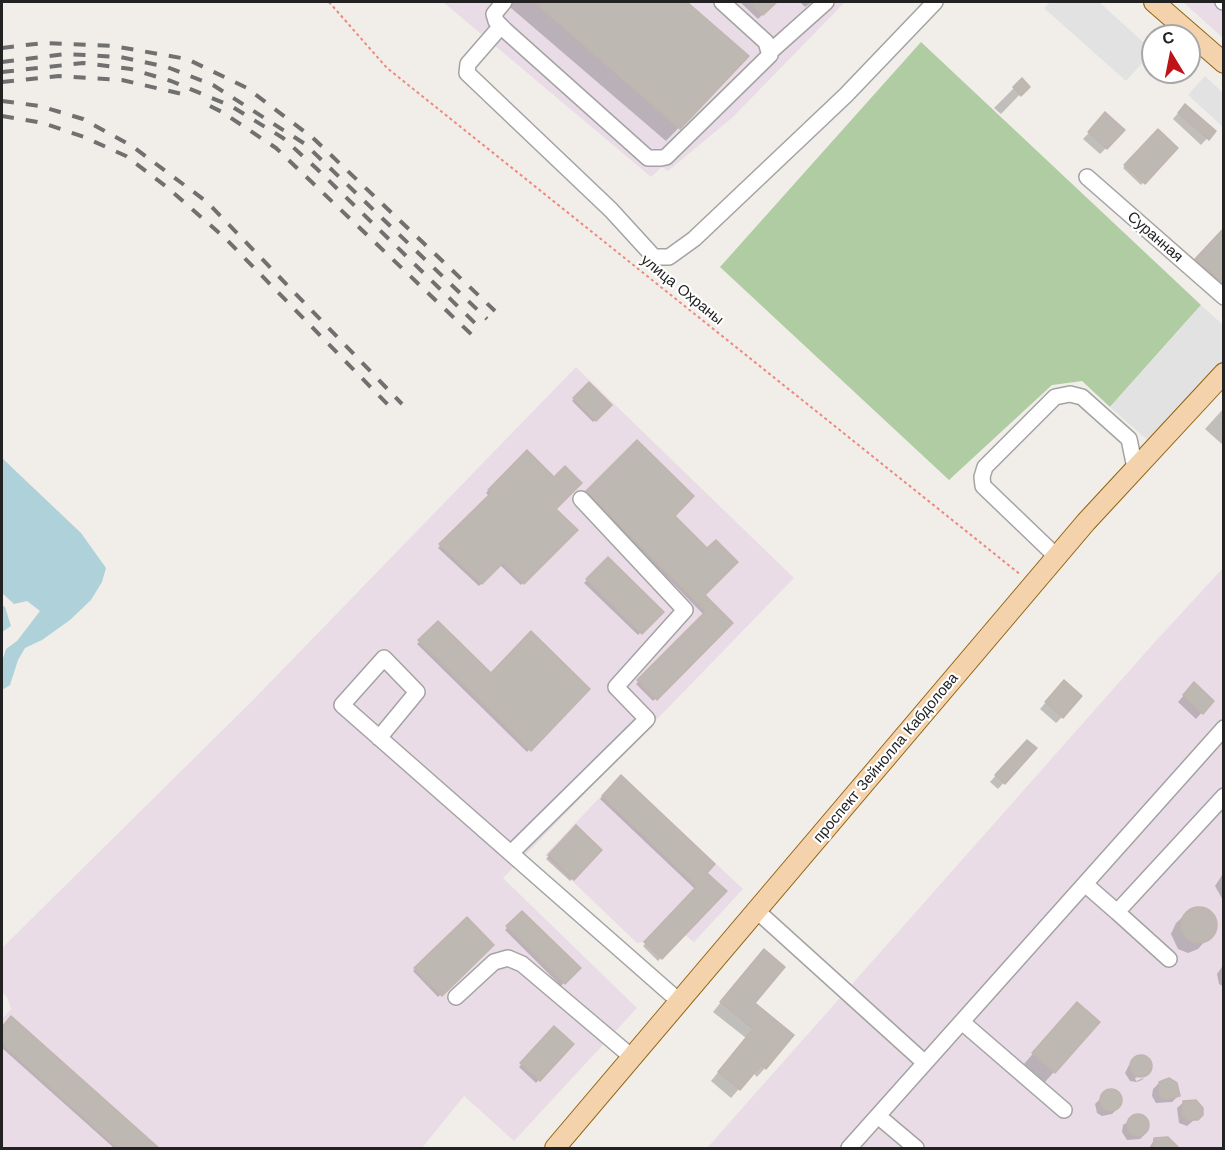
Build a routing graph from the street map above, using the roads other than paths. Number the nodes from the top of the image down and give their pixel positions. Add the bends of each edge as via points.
1 (504, 2) edge
2 (723, 2) edge
3 (826, 2) edge
4 (935, 2) edge
5 (1154, 2) edge
6 (501, 26) junction
7 (771, 51) junction
8 (1222, 58) edge
9 (1087, 177) dead end
10 (1224, 297) edge
11 (1224, 373) edge
12 (1136, 468) junction
13 (581, 499) dead end
14 (1057, 557) junction
15 (1224, 728) edge
16 (379, 738) junction
17 (1224, 796) edge
18 (511, 853) junction
19 (1084, 884) junction
20 (757, 911) junction
21 (1117, 912) junction
22 (1169, 959) dead end
23 (456, 997) dead end
24 (680, 1002) junction
25 (962, 1022) junction
26 (633, 1058) junction
27 (925, 1063) junction
28 (1064, 1110) dead end
29 (878, 1116) junction
30 (555, 1149) edge
31 (849, 1149) edge
32 (916, 1149) edge

1 - 6 street via 494,14
2 - 7 street
3 - 7 street
4 - 6 street via 846,95 694,239 669,257 654,257 467,73 468,64
5 - 8 main road
6 - 7 street via 648,158 666,157
9 - 10 street, Суранная
11 - 12 main road, проспект Зейнолла Кабдолова
12 - 14 main road, проспект Зейнолла Кабдолова
12 - 14 street via 1129,439 1082,397 1070,394 1055,397 985,467 983,486
13 - 18 street via 685,610 616,687 647,719
14 - 20 main road, проспект Зейнолла Кабдолова
15 - 19 street
16 - 16 street via 342,705 384,658 417,692
16 - 18 street
17 - 21 street
18 - 24 street
19 - 21 street
19 - 25 street
20 - 24 main road, проспект Зейнолла Кабдолова
20 - 27 street
21 - 22 street
23 - 26 street via 494,962 508,958 522,964
24 - 26 main road, проспект Зейнолла Кабдолова
25 - 27 street
25 - 28 street
26 - 30 main road, проспект Зейнолла Кабдолова
27 - 29 street
29 - 31 street
29 - 32 street

